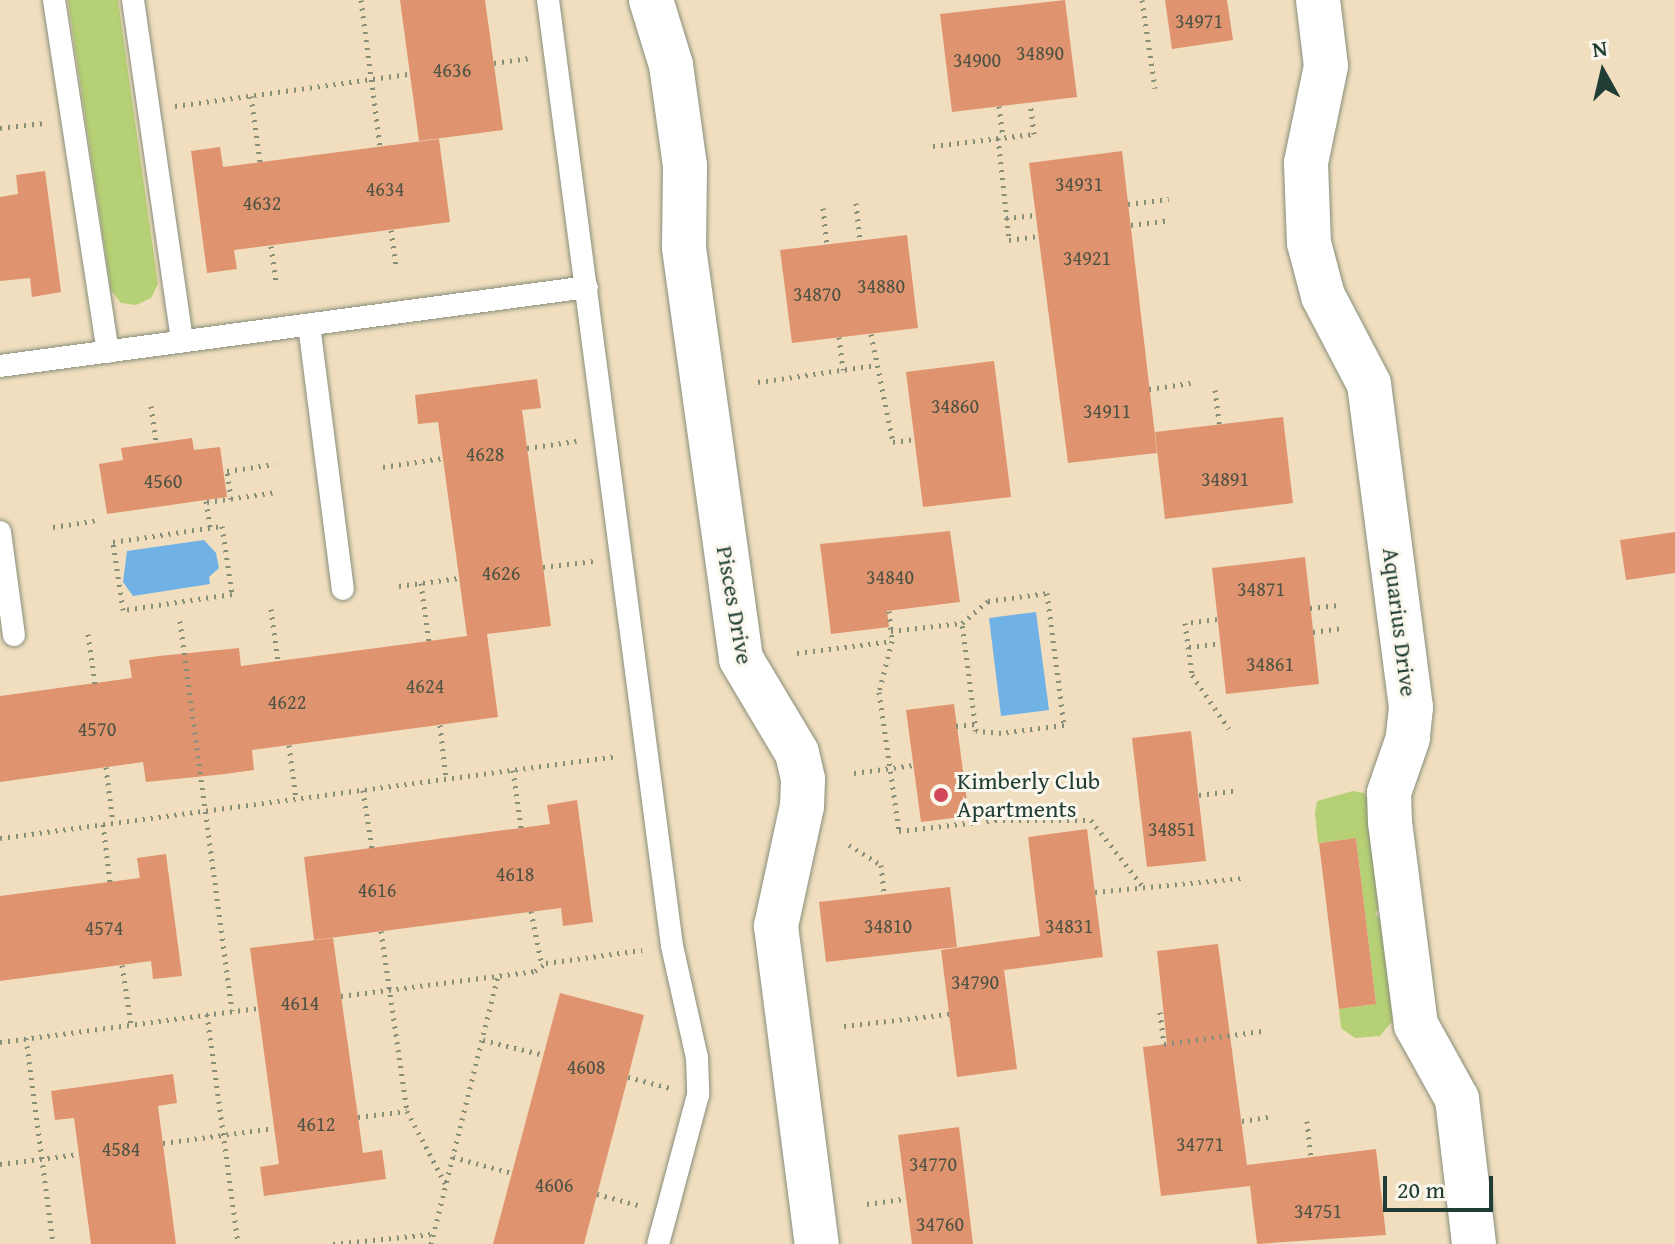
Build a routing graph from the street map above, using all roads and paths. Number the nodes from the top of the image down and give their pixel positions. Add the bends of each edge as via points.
1 (54, 0) edge
2 (133, 0) edge
3 (361, 0) edge
4 (548, 0) edge
5 (651, 0) edge
6 (1142, 0) edge
7 (1318, 0) edge
8 (532, 58) dead end
9 (494, 63) dead end
10 (410, 74) dead end
11 (371, 80) junction
12 (1155, 88) dead end
13 (251, 96) junction
14 (1030, 103) dead end
15 (174, 106) dead end
16 (999, 106) dead end
17 (53, 121) dead end
18 (0, 128) edge
19 (1000, 138) junction
20 (380, 146) dead end
21 (933, 146) dead end
22 (260, 162) dead end
23 (1169, 199) dead end
24 (856, 203) dead end
25 (1128, 204) dead end
26 (823, 208) dead end
27 (1035, 215) dead end
28 (1006, 218) junction
29 (1171, 220) dead end
30 (1131, 225) dead end
31 (391, 230) dead end
32 (1038, 236) dead end
33 (860, 240) dead end
34 (827, 244) dead end
35 (271, 246) dead end
36 (396, 266) dead end
37 (276, 282) dead end
38 (587, 287) junction
39 (309, 325) junction
40 (871, 334) dead end
41 (839, 337) dead end
42 (182, 342) junction
43 (108, 352) junction
44 (876, 365) junction
45 (0, 366) edge
46 (843, 370) junction
47 (758, 382) dead end
48 (1191, 383) dead end
49 (1149, 389) dead end
50 (1215, 390) dead end
51 (151, 406) dead end
52 (1219, 425) dead end
53 (915, 439) dead end
54 (583, 440) dead end
55 (156, 443) dead end
56 (527, 448) dead end
57 (443, 458) dead end
58 (274, 464) dead end
59 (383, 467) dead end
60 (277, 492) dead end
61 (231, 499) junction
62 (99, 520) dead end
63 (53, 527) dead end
64 (210, 527) junction
65 (0, 532) edge
66 (601, 560) dead end
67 (543, 567) dead end
68 (459, 578) dead end
69 (421, 583) junction
70 (399, 586) dead end
71 (343, 589) dead end
72 (1340, 605) dead end
73 (1310, 608) dead end
74 (271, 609) dead end
75 (889, 611) dead end
76 (1217, 619) dead end
77 (180, 621) dead end
78 (962, 623) junction
79 (1342, 628) dead end
80 (891, 631) junction
81 (1313, 632) dead end
82 (88, 634) dead end
83 (14, 635) dead end
84 (892, 641) junction
85 (429, 642) dead end
86 (1220, 643) dead end
87 (1189, 647) junction
88 (797, 653) dead end
89 (278, 662) dead end
90 (95, 684) dead end
91 (975, 724) junction
92 (440, 725) dead end
93 (956, 726) dead end
94 (1229, 729) dead end
95 (289, 745) dead end
96 (628, 755) dead end
97 (913, 765) dead end
98 (106, 767) dead end
99 (890, 769) junction
100 (513, 770) junction
101 (854, 773) dead end
102 (446, 779) junction
103 (363, 790) junction
104 (1234, 791) dead end
105 (1199, 795) dead end
106 (296, 799) junction
107 (205, 811) junction
108 (113, 823) junction
109 (103, 824) junction
110 (521, 828) dead end
111 (0, 838) edge
112 (849, 845) dead end
113 (372, 848) dead end
114 (1244, 878) dead end
115 (110, 882) dead end
116 (1144, 888) junction
117 (1095, 892) dead end
118 (884, 894) dead end
119 (531, 911) dead end
120 (381, 931) dead end
121 (655, 948) dead end
122 (122, 965) dead end
123 (542, 966) junction
124 (498, 976) junction
125 (389, 990) junction
126 (341, 996) dead end
127 (258, 1008) dead end
128 (232, 1011) junction
129 (1160, 1012) dead end
130 (207, 1014) junction
131 (949, 1014) dead end
132 (131, 1024) junction
133 (844, 1026) dead end
134 (1262, 1031) dead end
135 (26, 1038) junction
136 (483, 1040) junction
137 (0, 1042) edge
138 (544, 1055) dead end
139 (628, 1077) dead end
140 (677, 1090) dead end
141 (407, 1111) junction
142 (1272, 1116) dead end
143 (358, 1117) dead end
144 (1242, 1121) dead end
145 (1307, 1121) dead end
146 (274, 1128) dead end
147 (223, 1135) junction
148 (163, 1143) dead end
149 (79, 1154) dead end
150 (453, 1157) junction
151 (1311, 1157) dead end
152 (41, 1159) junction
153 (0, 1164) edge
154 (512, 1173) dead end
155 (446, 1185) junction
156 (597, 1194) dead end
157 (905, 1199) dead end
158 (867, 1204) dead end
159 (646, 1207) dead end
160 (433, 1234) junction
161 (53, 1244) edge
162 (238, 1244) edge
163 (333, 1244) edge
164 (431, 1244) edge
165 (658, 1244) edge
166 (817, 1244) edge
167 (1474, 1244) edge

1 - 43 lane
2 - 42 lane
3 - 11 path
4 - 38 lane
5 - 166 street, Pisces Drive via 671,65 685,166 684,248 741,659 797,753 803,779 800,820 776,926
6 - 12 path
7 - 167 street, Aquarius Drive via 1326,66 1306,163 1309,243 1323,296 1369,384 1411,707 1408,738 1389,793 1390,822 1416,1025 1457,1099
8 - 9 path
10 - 11 path
11 - 13 path
11 - 20 path
13 - 15 path
13 - 22 path
14 - 19 path via 1034,134
16 - 19 path
17 - 18 path
19 - 21 path
19 - 28 path
23 - 25 path
24 - 33 path
26 - 34 path
27 - 28 path
28 - 32 path via 1009,240
29 - 30 path
31 - 36 path
35 - 37 path
38 - 39 lane
38 - 165 lane via 672,946 697,1058 698,1095
39 - 42 lane
39 - 71 lane
40 - 44 path
41 - 46 path
42 - 43 lane
43 - 45 lane
44 - 46 path
44 - 53 path via 893,442
46 - 47 path
48 - 49 path
50 - 52 path
51 - 55 path
54 - 56 path
57 - 59 path
58 - 61 path via 227,471
60 - 61 path
61 - 64 path via 206,501
62 - 63 path
64 - 64 path via 222,526 232,594 123,610 113,542
65 - 83 lane
66 - 67 path
68 - 69 path
69 - 70 path
69 - 85 path
72 - 73 path
74 - 89 path
75 - 80 path
76 - 87 path via 1185,623
77 - 107 path
78 - 80 path
78 - 91 path
78 - 91 path via 988,601 1047,593 1064,725 1001,733 976,731
79 - 81 path
80 - 84 path
82 - 90 path
84 - 88 path
84 - 99 path via 879,684
86 - 87 path
87 - 94 path via 1192,675
91 - 93 path
92 - 102 path
95 - 106 path
96 - 100 path
97 - 99 path
98 - 108 path
99 - 101 path
99 - 116 path via 899,831 995,820 1091,820
100 - 102 path
100 - 110 path
102 - 103 path
103 - 106 path
103 - 113 path
104 - 105 path
106 - 107 path
107 - 108 path
107 - 128 path
108 - 109 path
109 - 111 path
109 - 115 path
112 - 118 path via 881,865
114 - 116 path
116 - 117 path
119 - 123 path
120 - 125 path
121 - 123 path
122 - 132 path
123 - 124 path
124 - 125 path
124 - 136 path
125 - 126 path
125 - 141 path
127 - 128 path
128 - 130 path
129 - 134 path via 1164,1044
130 - 132 path
130 - 147 path
131 - 133 path
132 - 135 path
135 - 137 path
135 - 152 path
136 - 138 path
136 - 150 path
139 - 140 path
141 - 143 path
141 - 155 path
142 - 144 path
145 - 151 path
146 - 147 path
147 - 148 path
147 - 162 path
149 - 152 path
150 - 154 path
150 - 155 path
152 - 153 path
152 - 161 path
155 - 160 path
156 - 159 path
157 - 158 path
160 - 163 path
160 - 164 path

